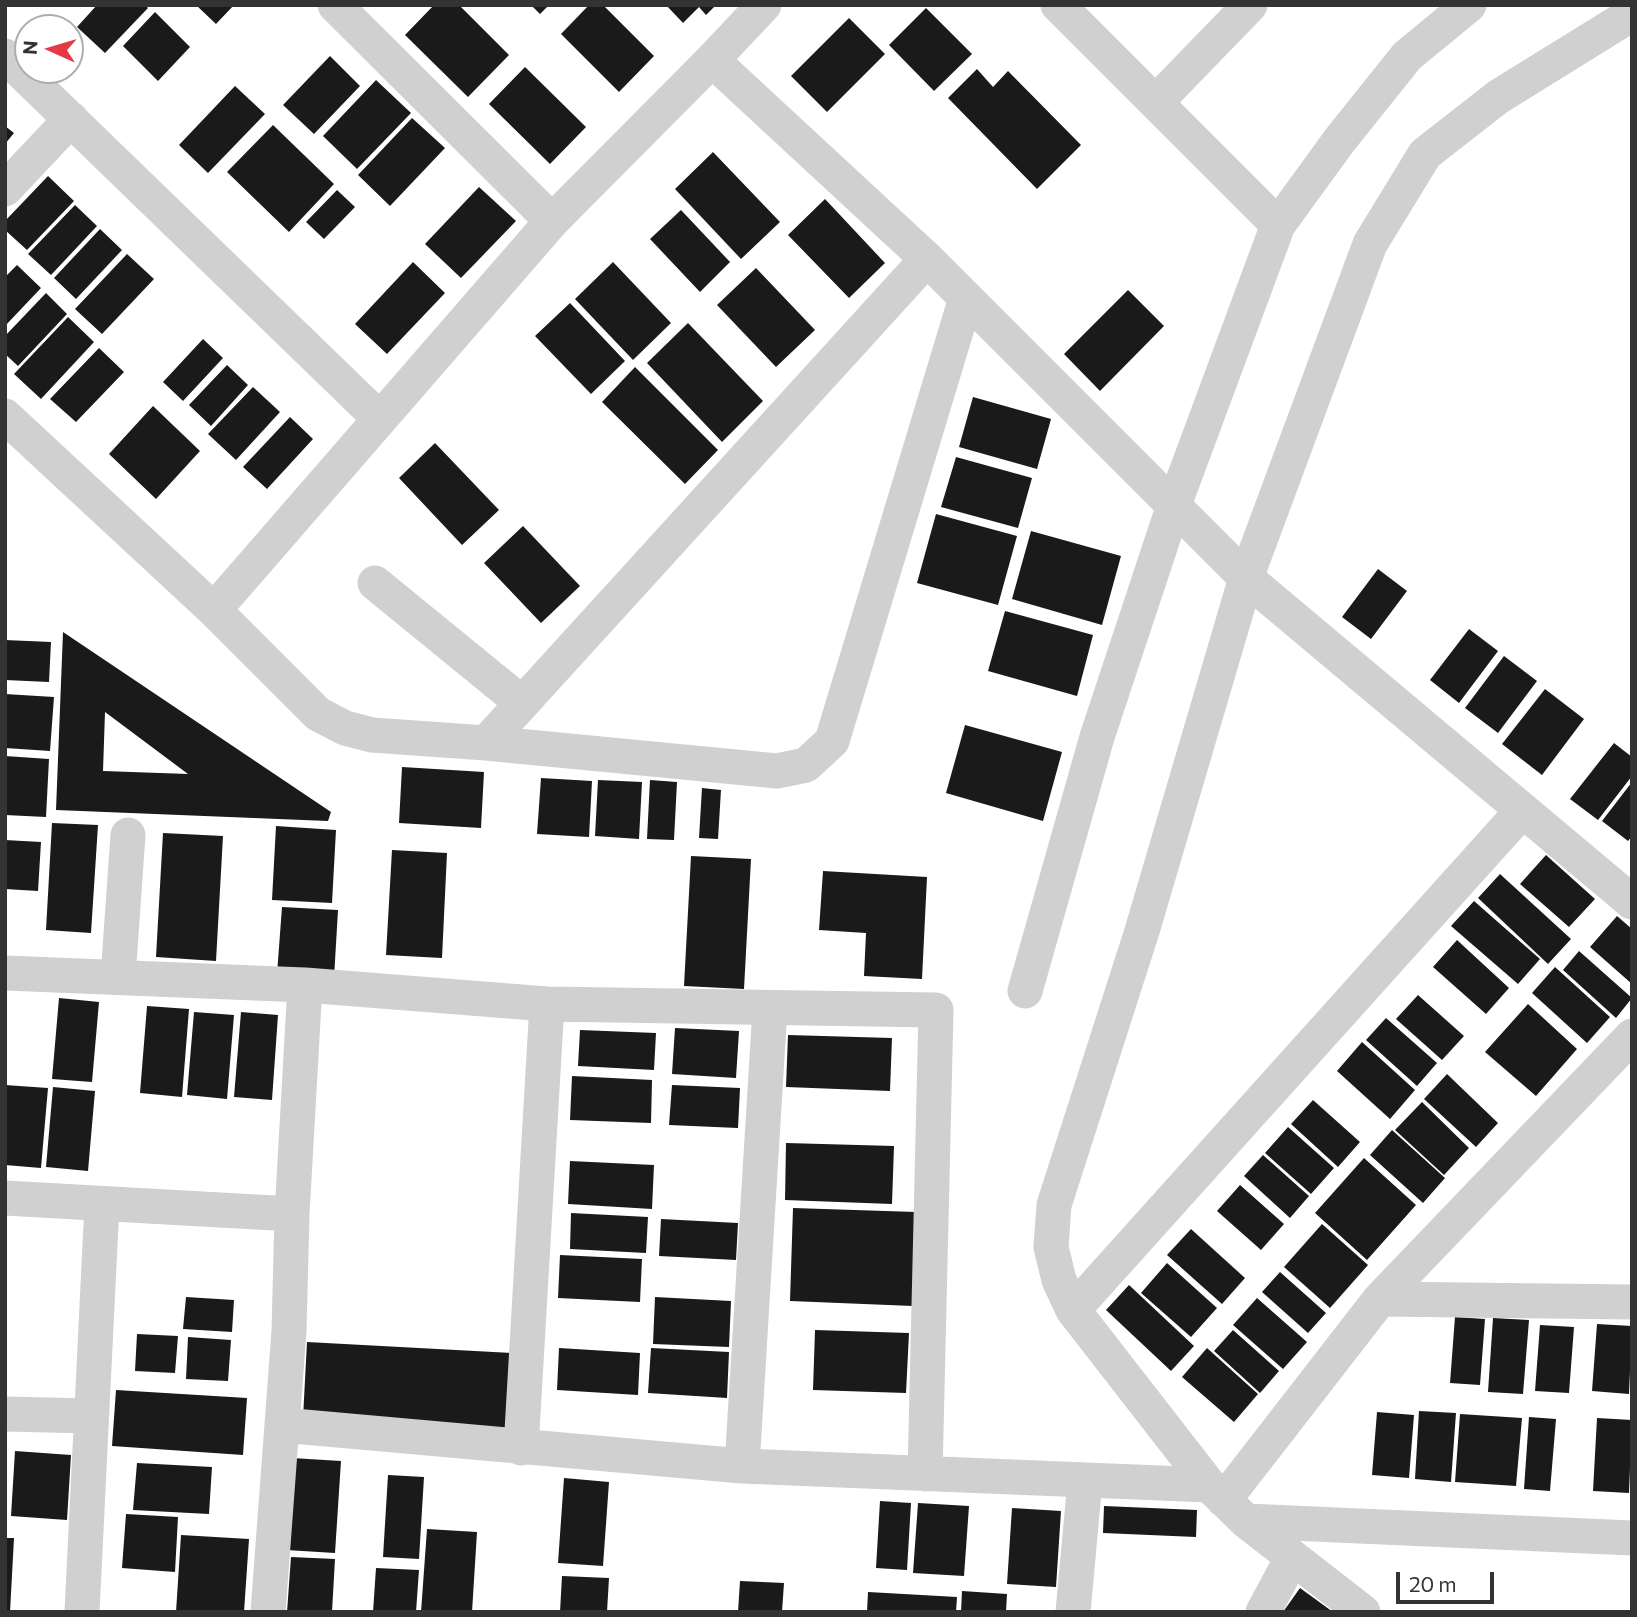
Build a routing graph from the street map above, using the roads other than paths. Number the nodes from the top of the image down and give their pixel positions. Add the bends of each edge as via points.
1 (764, 5) edge
2 (1058, 5) edge
3 (1250, 5) edge
4 (1469, 5) edge
5 (353, 11) edge
6 (1632, 14) edge
7 (5, 56) edge
8 (712, 60) junction
9 (1156, 102) junction
10 (71, 119) junction
11 (5, 189) edge
12 (552, 220) junction
13 (1278, 225) junction
14 (927, 259) junction
15 (966, 298) junction
16 (5, 416) edge
17 (380, 419) junction
18 (1174, 505) junction
19 (1246, 578) junction
20 (375, 583) dead end
21 (214, 610) junction
22 (522, 703) junction
23 (486, 743) junction
24 (1522, 811) junction
25 (128, 835) dead end
26 (1632, 902) edge
27 (5, 972) edge
28 (118, 977) junction
29 (306, 985) junction
30 (1026, 991) dead end
31 (547, 1004) junction
32 (770, 1008) junction
33 (1632, 1036) edge
34 (5, 1198) edge
35 (102, 1204) junction
36 (292, 1214) junction
37 (1380, 1299) junction
38 (1632, 1302) edge
39 (1073, 1310) junction
40 (5, 1414) edge
41 (90, 1416) junction
42 (282, 1425) junction
43 (521, 1448) junction
44 (742, 1466) junction
45 (925, 1474) junction
46 (1085, 1481) junction
47 (1226, 1502) junction
48 (1632, 1538) edge
49 (1292, 1558) junction
50 (82, 1612) edge
51 (268, 1612) edge
52 (1073, 1612) edge
53 (1263, 1612) edge
54 (1363, 1612) edge

1 - 8 street
2 - 9 street
3 - 9 street
4 - 13 street via 1407,56
5 - 12 street
6 - 19 street via 1498,97 1425,154 1370,244
7 - 10 street
8 - 12 street
8 - 14 street
9 - 13 street
10 - 11 street
10 - 17 street
12 - 17 street
13 - 18 street
14 - 15 street
14 - 22 street
15 - 18 street
15 - 23 street via 832,741 806,765 777,771
16 - 21 street
17 - 21 street
18 - 19 street
18 - 30 street via 1097,737
19 - 24 street
19 - 39 street via 1142,931 1054,1205 1051,1247
20 - 22 street
21 - 23 street via 318,715 372,735
22 - 23 street
24 - 26 street
24 - 39 street
25 - 28 street
27 - 28 street
28 - 29 street
29 - 31 street
29 - 36 street
31 - 32 street
31 - 43 street
32 - 44 street
32 - 45 street via 936,1010
33 - 37 street
34 - 35 street
35 - 36 street
35 - 41 street
36 - 42 street
37 - 38 street
37 - 47 street
39 - 47 street
40 - 41 street
41 - 50 street
42 - 43 street
42 - 51 street
43 - 44 street
44 - 45 street
45 - 46 street
46 - 47 street
46 - 52 street
47 - 48 street
47 - 49 street
49 - 53 street
49 - 54 street

